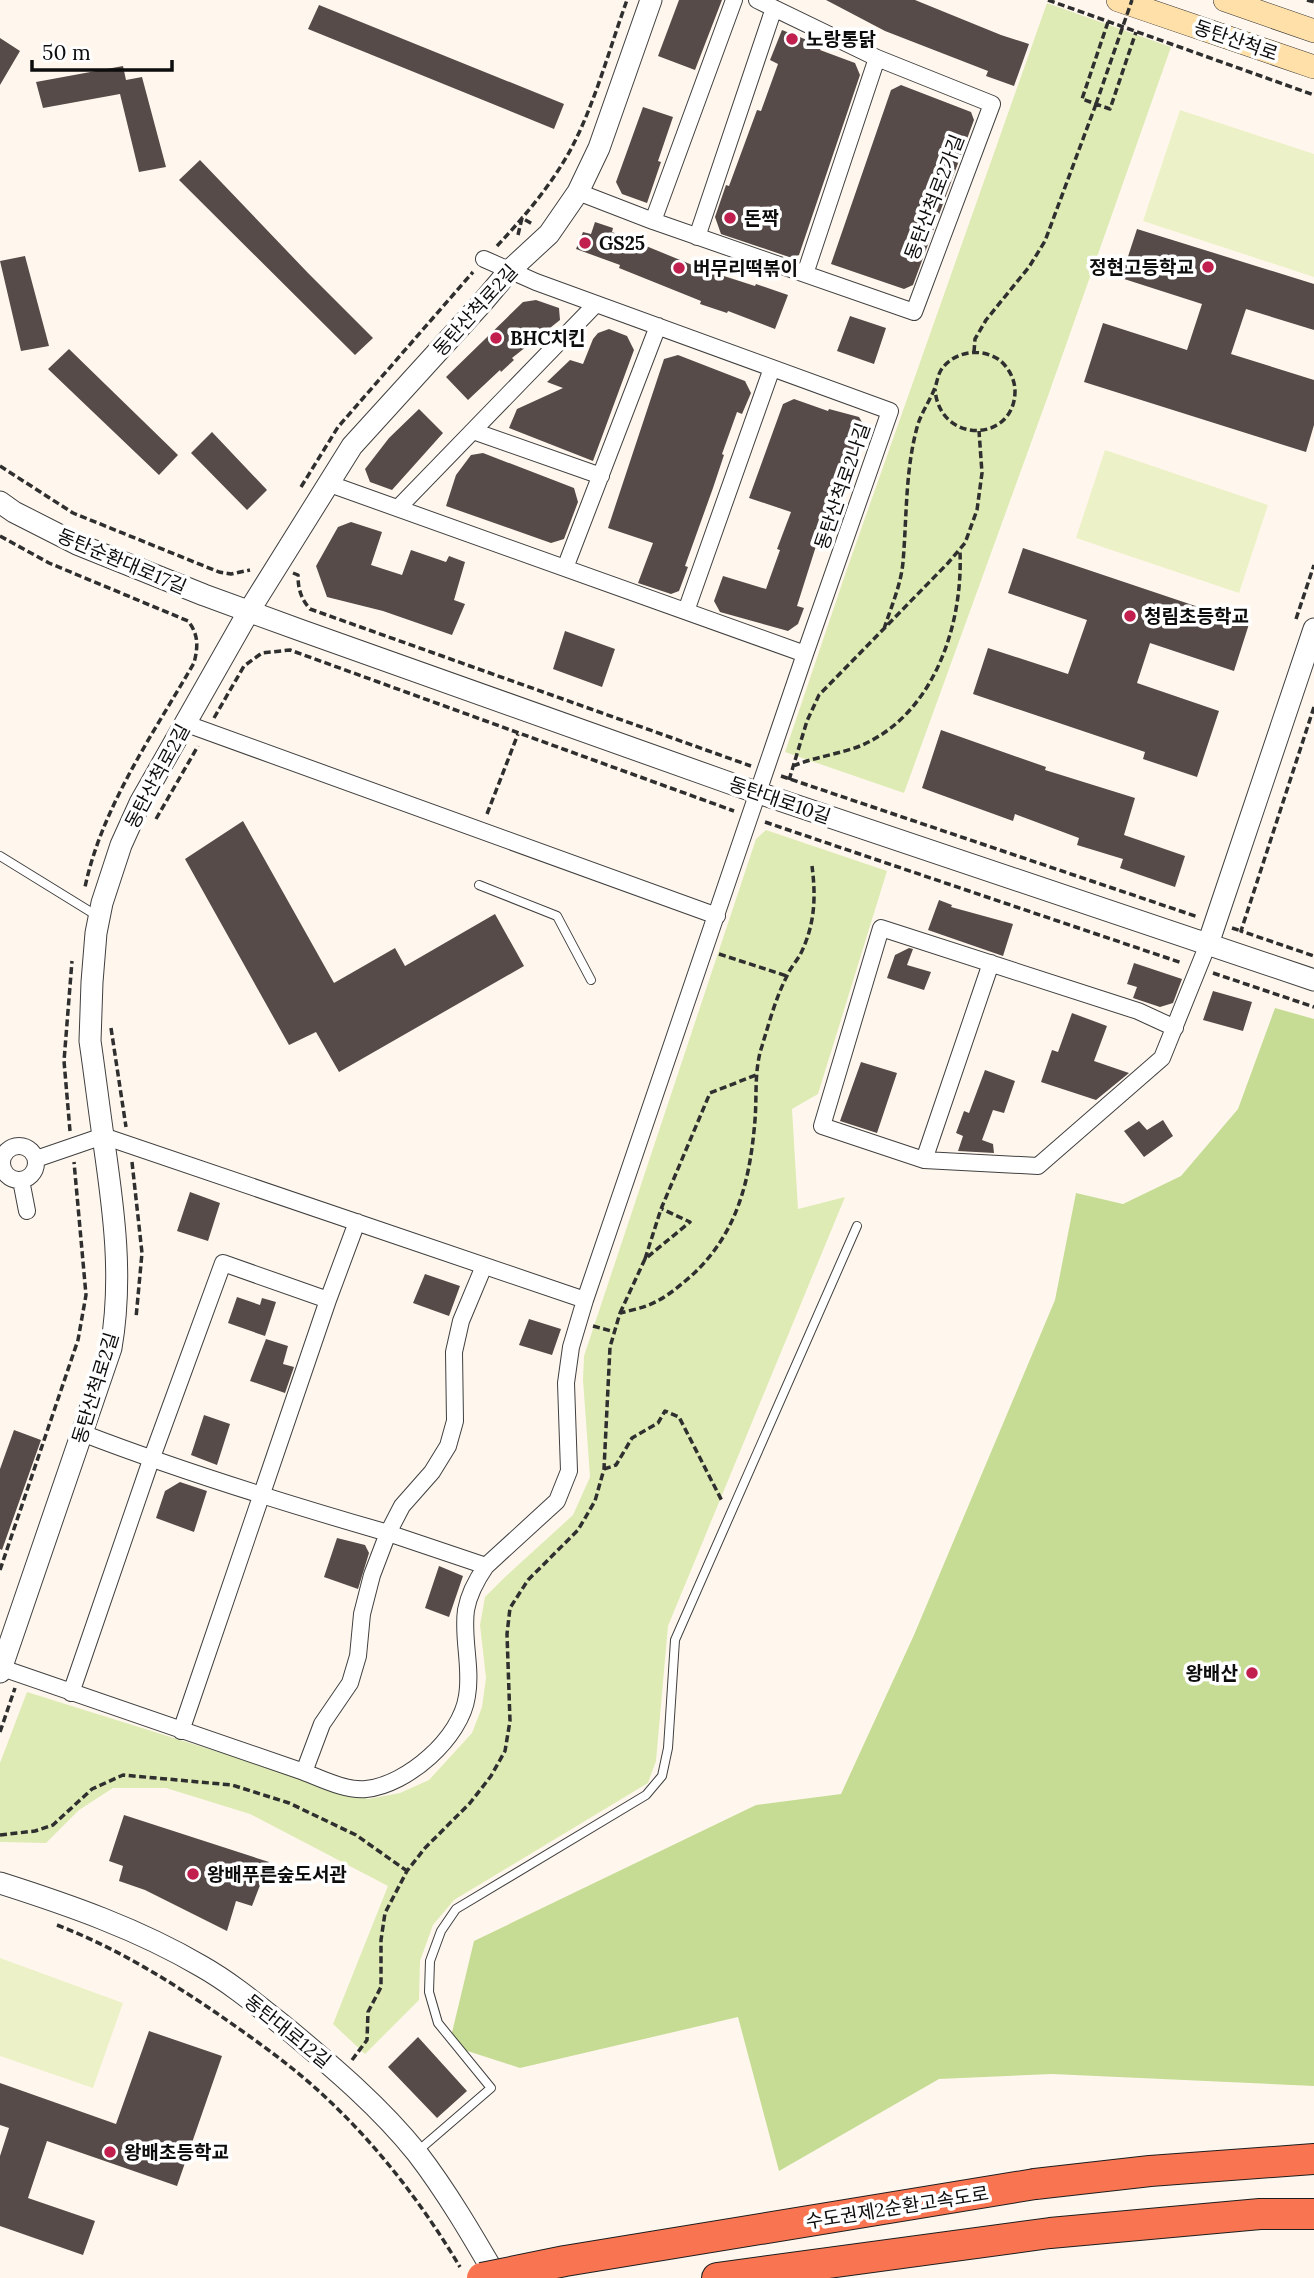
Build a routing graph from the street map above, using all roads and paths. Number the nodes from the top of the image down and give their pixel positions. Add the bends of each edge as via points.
1 (627, 0) edge
2 (651, 0) edge
3 (734, 0) edge
4 (757, 0) edge
5 (1048, 0) edge
6 (1118, 0) edge
7 (1132, 0) edge
8 (1225, 0) edge
9 (1307, 0) edge
10 (1314, 2) edge
11 (774, 8) junction
12 (1108, 22) junction
13 (1314, 31) edge
14 (1136, 32) junction
15 (877, 58) junction
16 (1314, 67) edge
17 (1314, 95) edge
18 (1096, 104) junction
19 (578, 192) junction
20 (653, 221) junction
21 (697, 237) junction
22 (485, 259) joint
23 (509, 271) junction
24 (805, 274) junction
25 (596, 304) junction
26 (658, 326) junction
27 (974, 352) junction
28 (772, 368) junction
29 (935, 389) junction
30 (473, 431) junction
31 (979, 431) junction
32 (0, 466) edge
33 (601, 476) junction
34 (327, 483) junction
35 (0, 502) edge
36 (398, 508) junction
37 (0, 536) edge
38 (959, 550) junction
39 (565, 568) junction
40 (219, 572) dead end
41 (298, 575) dead end
42 (249, 611) junction
43 (686, 611) junction
44 (884, 629) junction
45 (1314, 629) edge
46 (197, 647) dead end
47 (805, 653) junction
48 (244, 666) dead end
49 (1314, 707) edge
50 (184, 723) junction
51 (519, 733) junction
52 (745, 764) dead end
53 (793, 766) junction
54 (758, 793) junction
55 (730, 810) dead end
56 (773, 825) dead end
57 (481, 830) junction
58 (0, 856) edge
59 (812, 866) dead end
60 (479, 885) dead end
61 (717, 916) junction
62 (1197, 916) dead end
63 (100, 917) junction
64 (1208, 944) junction
65 (713, 952) dead end
66 (1314, 956) edge
67 (72, 959) dead end
68 (991, 963) junction
69 (1199, 968) junction
70 (787, 976) junction
71 (591, 980) dead end
72 (1314, 980) edge
73 (1314, 1007) edge
74 (1175, 1028) junction
75 (756, 1075) junction
76 (103, 1136) junction
77 (72, 1147) junction
78 (4, 1148) edge
79 (36, 1159) junction
80 (924, 1160) junction
81 (1, 1168) edge
82 (22, 1180) junction
83 (661, 1209) junction
84 (27, 1211) dead end
85 (357, 1222) junction
86 (857, 1226) dead end
87 (645, 1259) junction
88 (484, 1266) junction
89 (328, 1300) junction
90 (585, 1300) junction
91 (620, 1313) junction
92 (584, 1323) dead end
93 (614, 1332) junction
94 (82, 1433) junction
95 (151, 1460) junction
96 (604, 1469) junction
97 (262, 1497) junction
98 (724, 1504) dead end
99 (388, 1533) junction
100 (486, 1566) junction
101 (0, 1570) edge
102 (1, 1670) edge
103 (71, 1693) junction
104 (181, 1731) junction
105 (304, 1772) junction
106 (0, 1835) edge
107 (407, 1871) junction
108 (0, 1884) edge
109 (52, 1923) dead end
110 (352, 2060) dead end
111 (416, 2152) junction
112 (1314, 2159) edge
113 (1314, 2214) edge
114 (472, 2274) edge
115 (497, 2278) edge
116 (717, 2278) edge

1 - 22 path via 572,149 531,208
2 - 19 street, 동탄산척로2길 via 599,148
3 - 20 street
4 - 11 street, 동탄산척로2가길
5 - 12 path
6 - 16 main road, 동탄산척로
7 - 18 path, bridge
8 - 13 main road, 동탄산척로
9 - 10 path
11 - 15 street, 동탄산척로2가길
11 - 21 street
12 - 14 path
12 - 18 path via 1082,99
14 - 17 path
14 - 18 path via 1110,108
15 - 24 street
15 - 24 street, 동탄산척로2가길 via 992,104 914,312
18 - 27 path via 1045,241 986,320 975,339
19 - 20 street, 동탄산척로2가길
19 - 23 street, 동탄산척로2길 via 549,234
20 - 21 street, 동탄산척로2가길
21 - 24 street, 동탄산척로2가길
22 - 23 street, 동탄산척로2나길
23 - 25 street, 동탄산척로2나길
23 - 34 street, 동탄산척로2길 via 352,446
25 - 26 street, 동탄산척로2나길
25 - 30 street
26 - 28 street, 동탄산척로2나길
26 - 33 street
27 - 29 path via 943,367
27 - 31 path via 1006,367 1015,389 1014,401 1001,422
28 - 43 street
28 - 47 street, 동탄산척로2나길 via 890,411
29 - 31 path via 947,421
29 - 44 path via 918,424 908,484 903,564
30 - 33 street
30 - 36 street
31 - 38 path via 982,473 977,510
32 - 40 path via 73,513
33 - 39 street
34 - 36 street
34 - 42 street, 동탄산척로2길
35 - 42 street, 동탄순환대로17길 via 77,544
36 - 39 street
37 - 46 path via 49,563 188,621
38 - 44 path
38 - 53 path via 957,606 940,665 907,714 859,746
39 - 43 street
41 - 52 path via 303,601 310,609
42 - 50 street, 동탄산척로2길
42 - 54 street, 동탄대로10길
43 - 47 street
44 - 53 path via 819,695
45 - 64 street
47 - 54 street, 동탄산척로2나길
48 - 51 path via 262,653 289,650
49 - 66 path via 1241,931
50 - 57 street
50 - 63 street, 동탄산척로2길 via 140,803 111,875
51 - 55 path
51 - 57 path
53 - 62 path via 789,780
54 - 61 street, 동탄산척로2나길
54 - 64 street, 동탄대로10길
56 - 69 path
57 - 61 street
58 - 63 lane
59 - 70 path via 816,898 812,927
60 - 71 lane via 557,916
61 - 90 street, 동탄산척로2나길
63 - 76 street, 동탄산척로2길 via 90,1030
64 - 69 street
64 - 72 street, 동탄대로10길
65 - 70 path
67 - 77 path via 64,1061
68 - 74 street via 1138,1011
68 - 80 street
68 - 80 street via 881,928 822,1126
69 - 73 path
69 - 74 street
70 - 75 path
74 - 80 street via 1162,1058 1038,1166
75 - 83 path via 710,1093
75 - 91 path via 745,1184 721,1243 672,1293
76 - 77 street
76 - 85 street
76 - 94 street, 동탄산척로2길 via 118,1259 116,1321
77 - 79 street
77 - 101 path via 86,1295 78,1340
78 - 79 street via 25,1146
78 - 81 street
79 - 82 street via 32,1175
81 - 82 street via 10,1178
82 - 84 street
83 - 87 path
83 - 87 path via 690,1222
85 - 88 street
85 - 89 street
86 - 111 lane via 675,1640 662,1776 646,1794 456,1909 441,1931 430,1961 429,1993 438,2023 491,2088
87 - 91 path
88 - 90 street
88 - 99 street via 461,1321 454,1352 455,1421 448,1446 402,1506
89 - 95 street via 223,1263
89 - 97 street
90 - 100 street, 동탄산척로2나길 via 570,1347 566,1383 569,1471 557,1501
91 - 93 path
92 - 93 path
93 - 96 path
94 - 95 street
94 - 102 street, 동탄산척로2길
95 - 97 street
95 - 103 street
96 - 98 path via 616,1465 632,1438 658,1423 665,1411 679,1417
96 - 107 path via 595,1501 578,1530 528,1580 510,1608 510,1721 505,1751 470,1803
97 - 99 street
97 - 104 street
99 - 100 street
99 - 105 street via 362,1614 350,1683 322,1724
100 - 105 street via 466,1609 467,1698 457,1727 425,1761 394,1783 364,1789
102 - 103 street
103 - 104 street
104 - 105 street
106 - 107 path via 53,1825 92,1789 123,1775 219,1783 289,1803 356,1835
107 - 110 path via 385,1913 382,1987 368,2012 366,2040
108 - 111 street, 동탄대로12길 via 66,1904 202,1966 256,2003 347,2078
109 - 114 path via 146,1966 294,2069 365,2138
111 - 115 street, 동탄대로12길
112 - 114 highway, 수도권제2순환고속도로, bridge via 1035,2184
113 - 116 highway via 1260,2214 1050,2233

